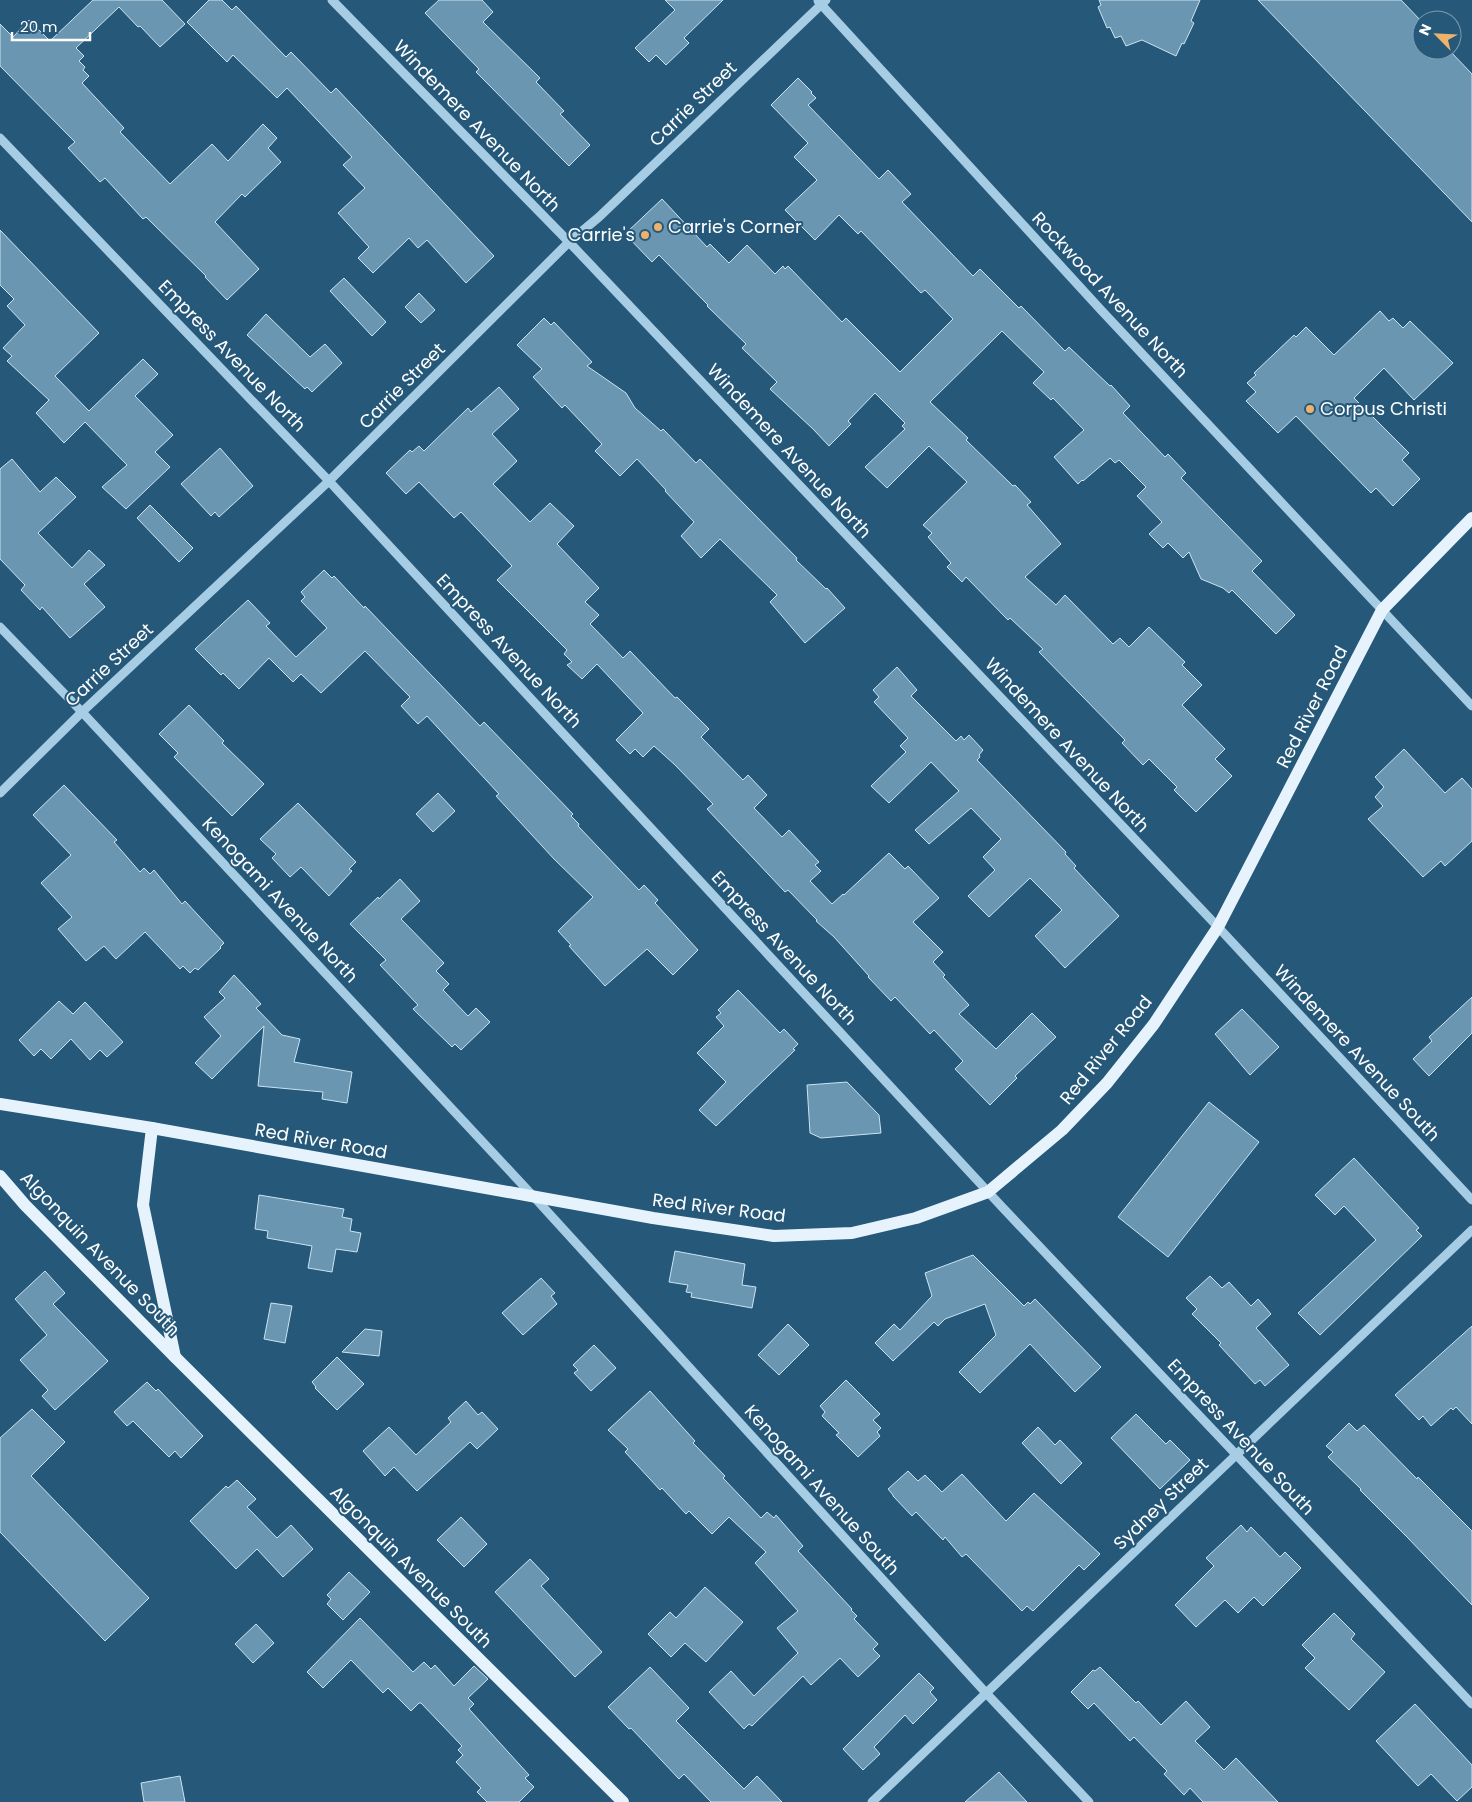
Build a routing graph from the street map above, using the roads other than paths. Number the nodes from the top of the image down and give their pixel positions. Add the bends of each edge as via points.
1 (332, 0) edge
2 (821, 1) edge
3 (0, 138) edge
4 (569, 242) junction
5 (329, 481) junction
6 (1472, 518) edge
7 (1382, 610) junction
8 (0, 627) edge
9 (1472, 706) edge
10 (82, 712) junction
11 (0, 793) edge
12 (1218, 927) junction
13 (0, 1104) edge
14 (152, 1128) junction
15 (0, 1176) edge
16 (988, 1192) junction
17 (534, 1197) junction
18 (1472, 1200) edge
19 (1472, 1230) edge
20 (174, 1357) junction
21 (1236, 1455) junction
22 (986, 1694) junction
23 (1472, 1704) edge
24 (623, 1802) edge
25 (872, 1802) edge
26 (1090, 1802) edge

1 - 4 street, Windemere Avenue North
2 - 4 street, Carrie Street via 599,217
2 - 7 street, Rockwood Avenue North via 1094,303
3 - 5 street, Empress Avenue North
4 - 5 street, Carrie Street
4 - 12 street, Windemere Avenue North
5 - 10 street, Carrie Street
5 - 16 street, Empress Avenue North
6 - 7 main road, Red River Road
7 - 9 street, Rockwood Avenue North
7 - 12 main road, Red River Road
8 - 10 street, Kenogami Avenue North
10 - 11 street, Carrie Street
10 - 17 street, Kenogami Avenue North
12 - 16 main road, Red River Road via 1154,1024 1107,1083 1062,1130
12 - 18 street, Windemere Avenue South
13 - 14 main road, Red River Road
14 - 17 main road, Red River Road
14 - 20 main road, Algonquin Avenue South via 142,1205
15 - 20 main road, Algonquin Avenue South
16 - 17 main road, Red River Road via 916,1218 852,1233 774,1236
16 - 21 street, Empress Avenue South
17 - 22 street, Kenogami Avenue South
19 - 21 street, Sydney Street
20 - 24 main road, Algonquin Avenue South
21 - 22 street, Sydney Street
21 - 23 street, Empress Avenue South
22 - 25 street, Sydney Street
22 - 26 street, Kenogami Avenue South

